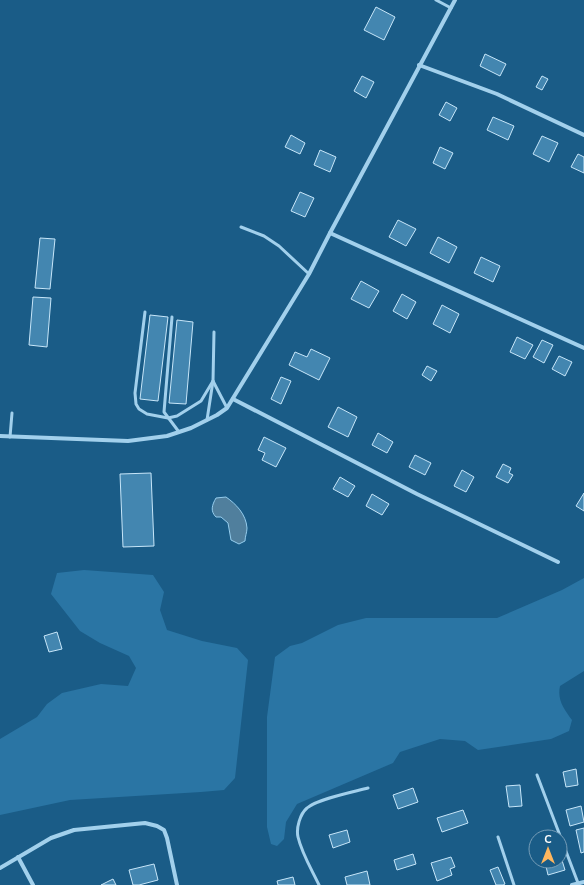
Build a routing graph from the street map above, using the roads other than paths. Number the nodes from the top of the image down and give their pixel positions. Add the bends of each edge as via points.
1 (436, 0) edge
2 (455, 0) edge
3 (450, 8) junction
4 (419, 65) junction
5 (584, 135) edge
6 (242, 227) dead end
7 (330, 233) junction
8 (309, 274) junction
9 (145, 312) dead end
10 (172, 317) dead end
11 (214, 332) dead end
12 (584, 348) edge
13 (213, 381) junction
14 (233, 399) junction
15 (227, 408) junction
16 (12, 413) dead end
17 (168, 418) junction
18 (207, 420) junction
19 (179, 432) junction
20 (0, 436) edge
21 (10, 437) junction
22 (558, 562) dead end
23 (537, 775) dead end
24 (368, 788) dead end
25 (498, 837) dead end
26 (18, 857) junction
27 (0, 868) edge
28 (584, 882) edge
29 (579, 884) edge
30 (33, 885) edge
31 (177, 885) edge
32 (319, 885) edge
33 (514, 885) edge
34 (572, 885) edge

1 - 3 lane
2 - 3 street
3 - 4 street
4 - 5 street via 497,94
4 - 7 street
6 - 8 lane via 278,246
7 - 8 street
7 - 12 street
8 - 14 street
9 - 17 lane via 135,393 136,404 147,414
10 - 17 lane via 164,403 164,412
11 - 13 lane
13 - 15 lane
13 - 17 lane via 201,401 177,416
13 - 18 lane
14 - 15 street
14 - 22 street via 417,494
15 - 18 street
16 - 21 lane
17 - 19 lane
18 - 19 street
19 - 21 street via 128,441
20 - 21 street
23 - 29 lane
24 - 32 lane via 324,800 306,808 299,821 300,842
25 - 33 lane
26 - 27 street
26 - 30 street
26 - 31 street via 51,838 74,830 145,823 164,830
28 - 29 street
29 - 34 street

